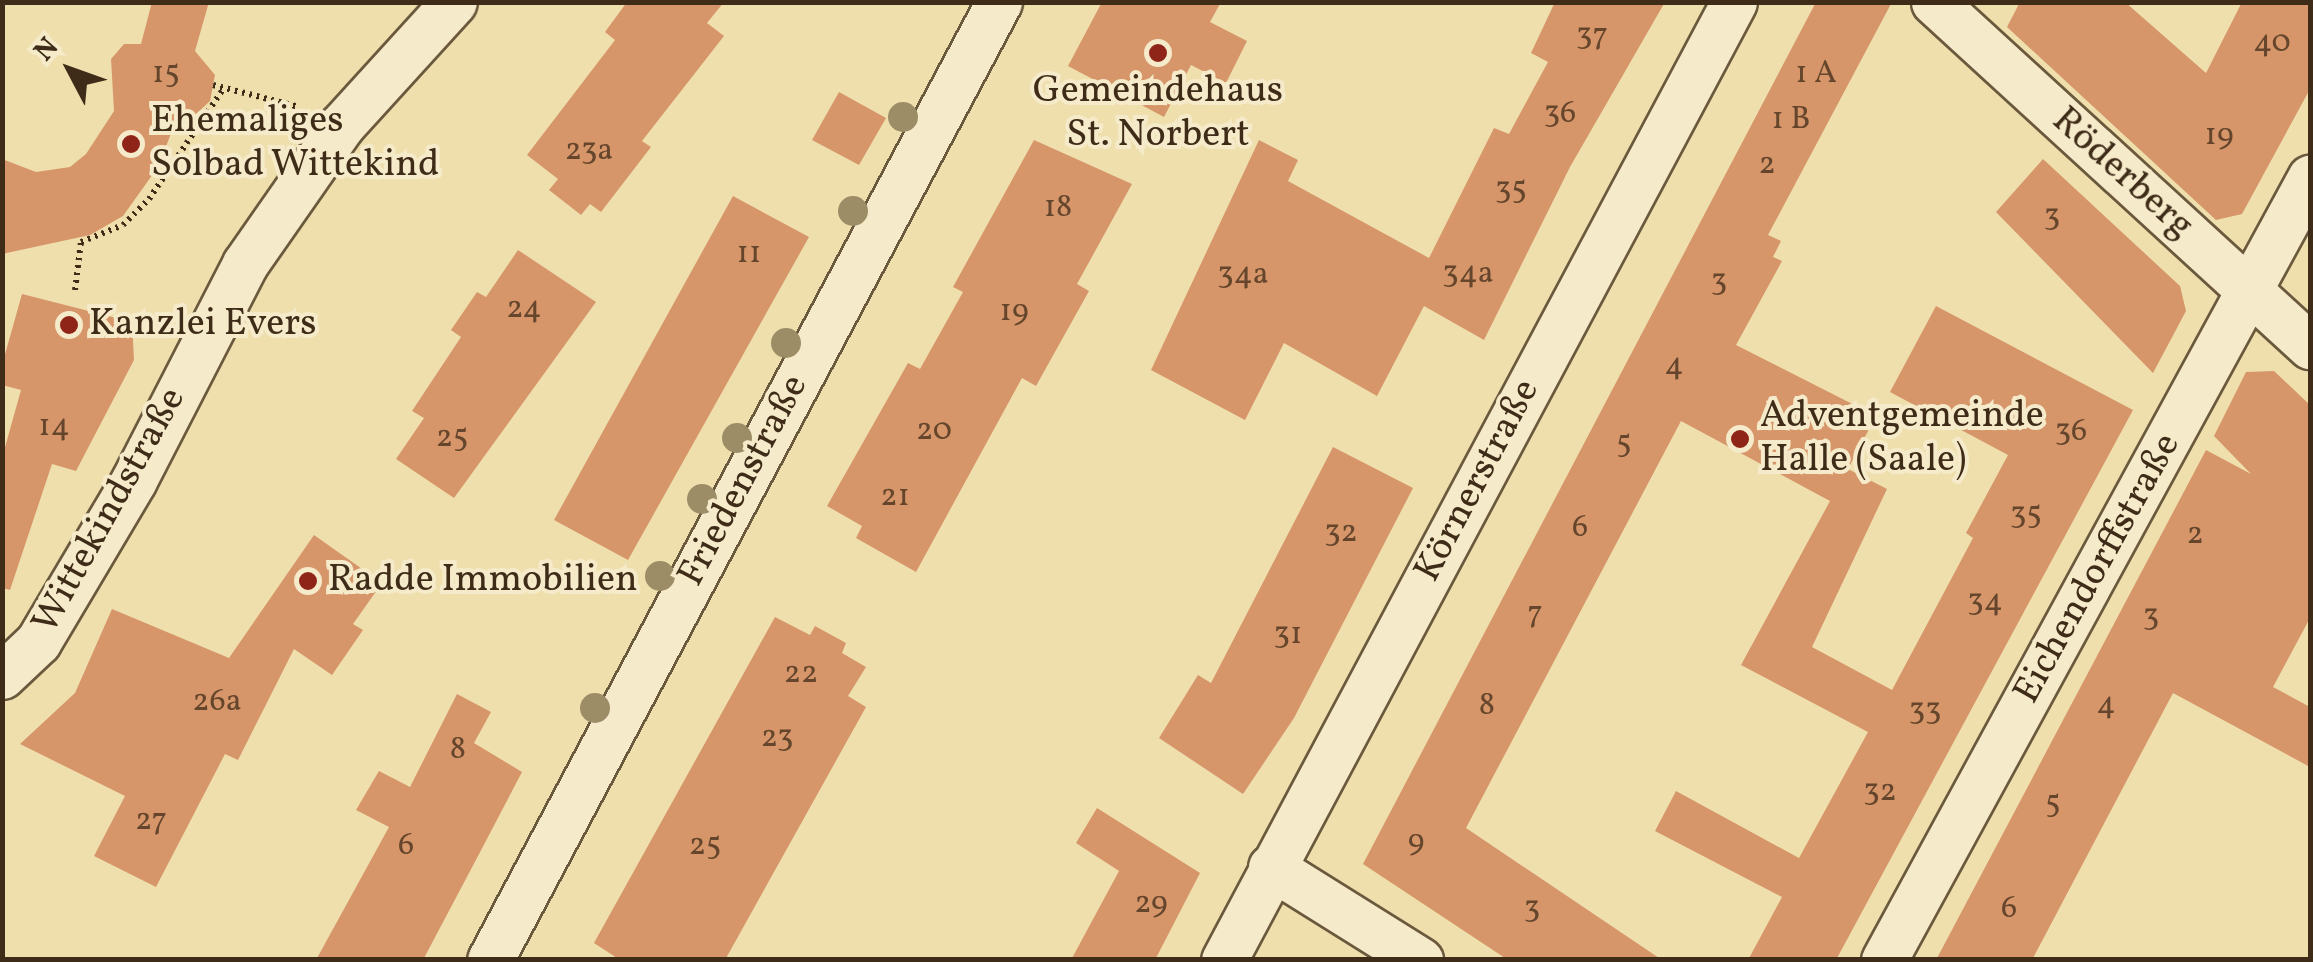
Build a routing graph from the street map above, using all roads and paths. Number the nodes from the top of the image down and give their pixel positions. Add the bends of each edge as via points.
1 (999, 2) edge
2 (1734, 2) edge
3 (1934, 2) edge
4 (444, 5) edge
5 (213, 85) dead end
6 (224, 88) junction
7 (262, 98) dead end
8 (2310, 178) edge
9 (75, 290) dead end
10 (2250, 291) junction
11 (2310, 346) edge
12 (2, 676) edge
13 (1271, 867) junction
14 (490, 960) edge
15 (1224, 960) edge
16 (1420, 960) edge
17 (1884, 960) edge

1 - 14 street, Friedenstraße
2 - 13 street, Körnerstraße
3 - 10 street, Röderberg
4 - 12 street, Wittekindstraße via 342,125 245,264 134,480 38,642
5 - 6 path
6 - 7 path
6 - 9 path via 149,199 123,225 81,242
8 - 10 street, Eichendorffstraße
10 - 11 street, Röderberg
10 - 17 street, Eichendorffstraße
13 - 15 street, Körnerstraße
13 - 16 street

